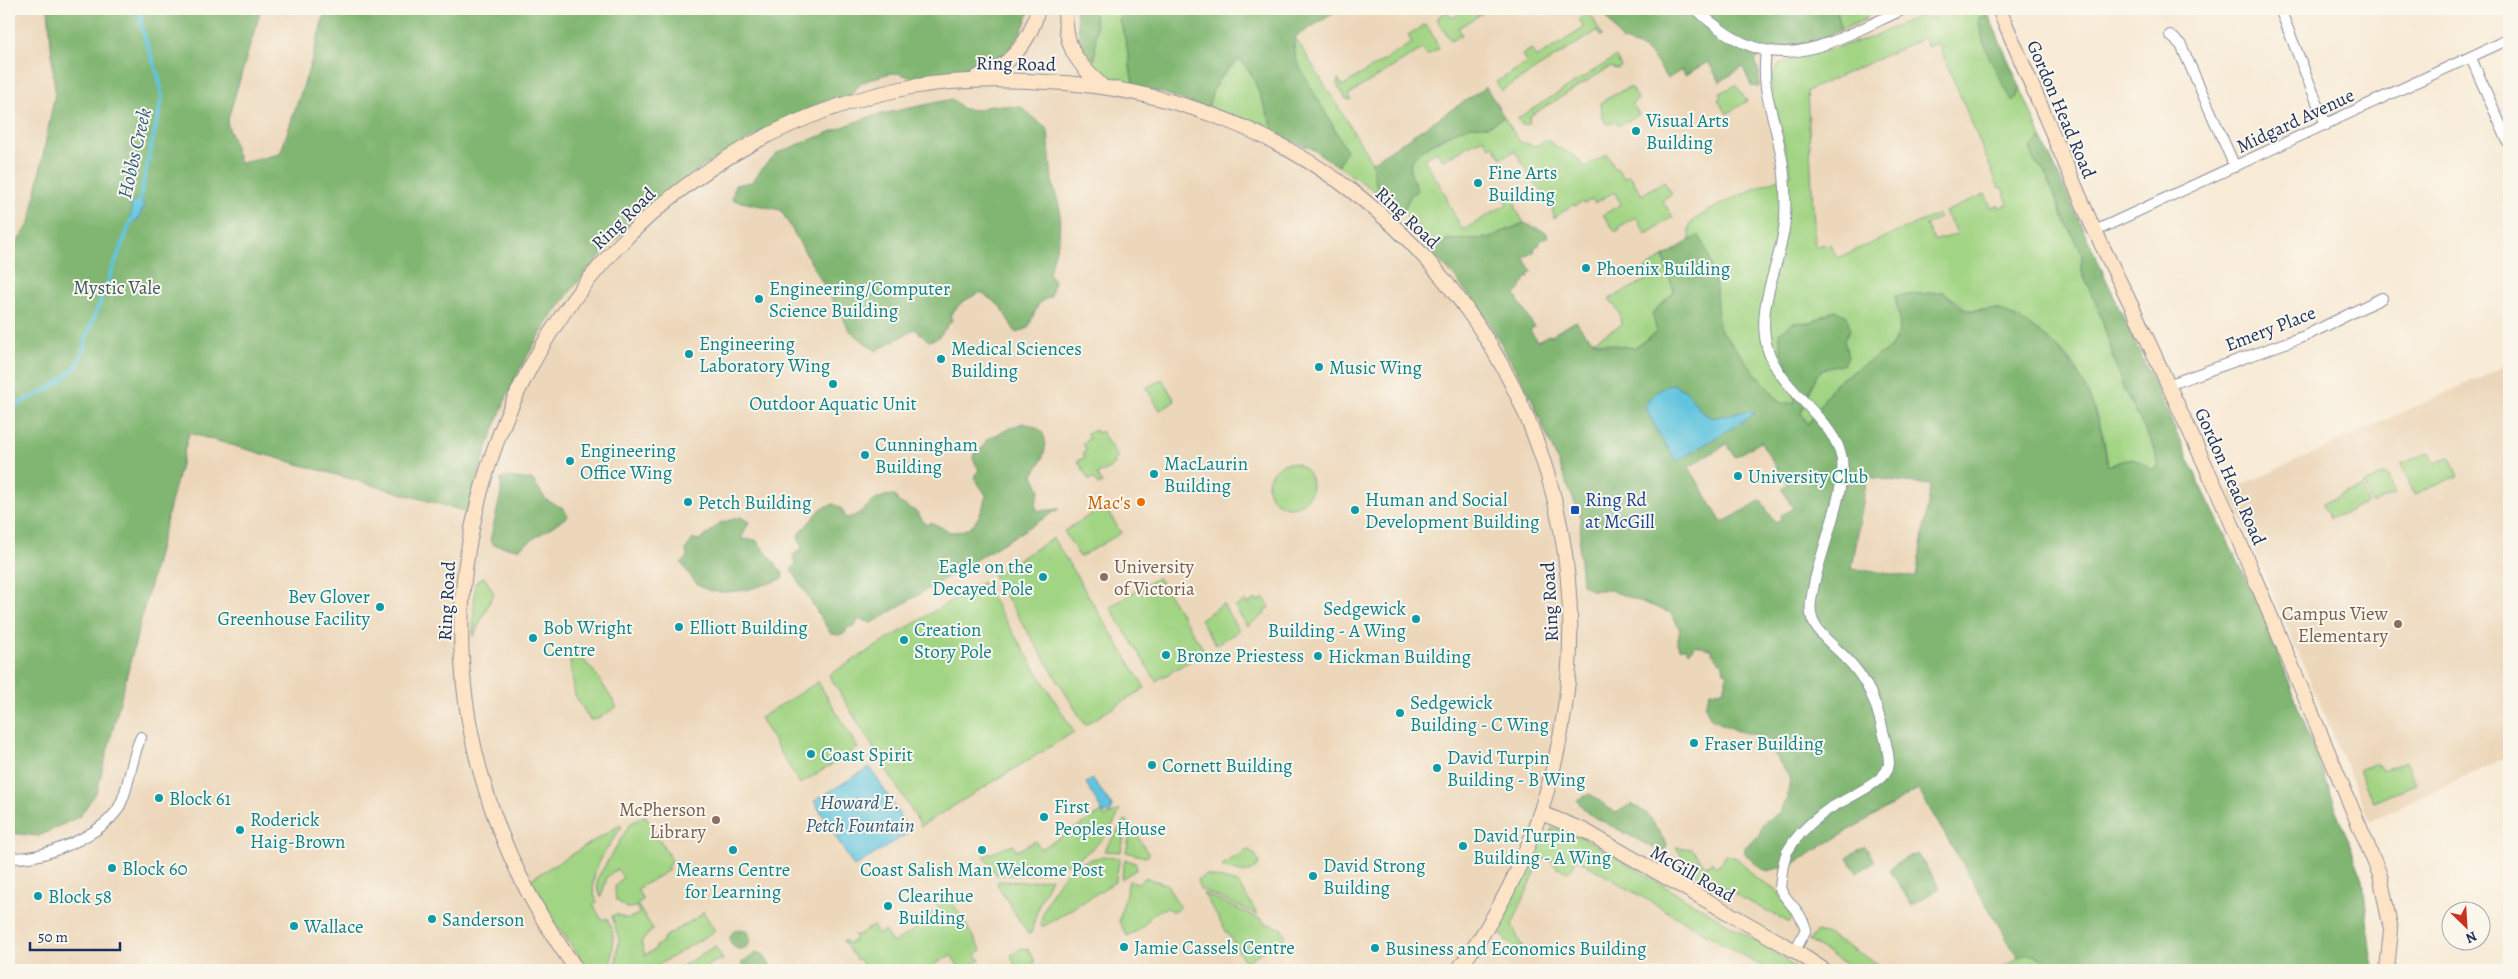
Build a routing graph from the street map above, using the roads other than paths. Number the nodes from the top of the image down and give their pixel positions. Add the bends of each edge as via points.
1 (1038, 9) edge
2 (1065, 9) edge
3 (1696, 9) edge
4 (1904, 9) edge
5 (1999, 9) edge
6 (2280, 9) edge
7 (2170, 35) dead end
8 (2509, 40) edge
9 (1766, 51) junction
10 (2471, 58) junction
11 (954, 81) junction
12 (1101, 85) junction
13 (2326, 125) junction
14 (2509, 144) edge
15 (2234, 167) junction
16 (2095, 231) junction
17 (2382, 298) dead end
18 (2168, 385) junction
19 (141, 737) dead end
20 (1541, 813) junction
21 (9, 857) edge
22 (1795, 951) junction
23 (577, 970) edge
24 (1458, 970) edge
25 (1824, 970) edge
26 (2387, 970) edge

1 - 11 street via 1027,38 1006,63 988,74
2 - 12 street via 1071,50 1081,66
3 - 9 street via 1729,37
4 - 9 street via 1818,47 1794,52
5 - 16 street, Gordon Head Road
6 - 13 street
7 - 15 street via 2181,45
8 - 10 street, Midgard Avenue
9 - 22 street via 1766,95 1780,148 1785,219 1780,253 1763,314 1765,340 1779,373 1836,441 1842,465 1839,492 1813,591 1813,621 1872,692 1887,745 1889,767 1882,779 1824,812 1786,854 1780,890 1798,911 1806,929
10 - 13 street, Midgard Avenue
10 - 14 street
11 - 12 street, Ring Road via 1020,80
11 - 23 street, Ring Road via 884,93 809,118 730,157 693,181 633,231 591,276 561,315 516,391 495,443 473,523 463,587 465,694 479,768 498,830 526,892
12 - 20 street, Ring Road via 1151,94 1211,113 1307,159 1402,232 1438,272 1483,332 1519,397 1542,455 1557,510 1568,570 1570,661 1564,720
13 - 15 street, Midgard Avenue
15 - 16 street, Midgard Avenue
16 - 18 street, Gordon Head Road
17 - 18 street, Emery Place via 2305,336
18 - 26 street, Gordon Head Road via 2284,643 2380,874 2391,930
19 - 21 street via 116,812 93,831 58,849 21,859
20 - 22 street, McGill Road via 1585,831
20 - 24 street, Ring Road via 1511,883 1483,936
22 - 25 street, McGill Road

